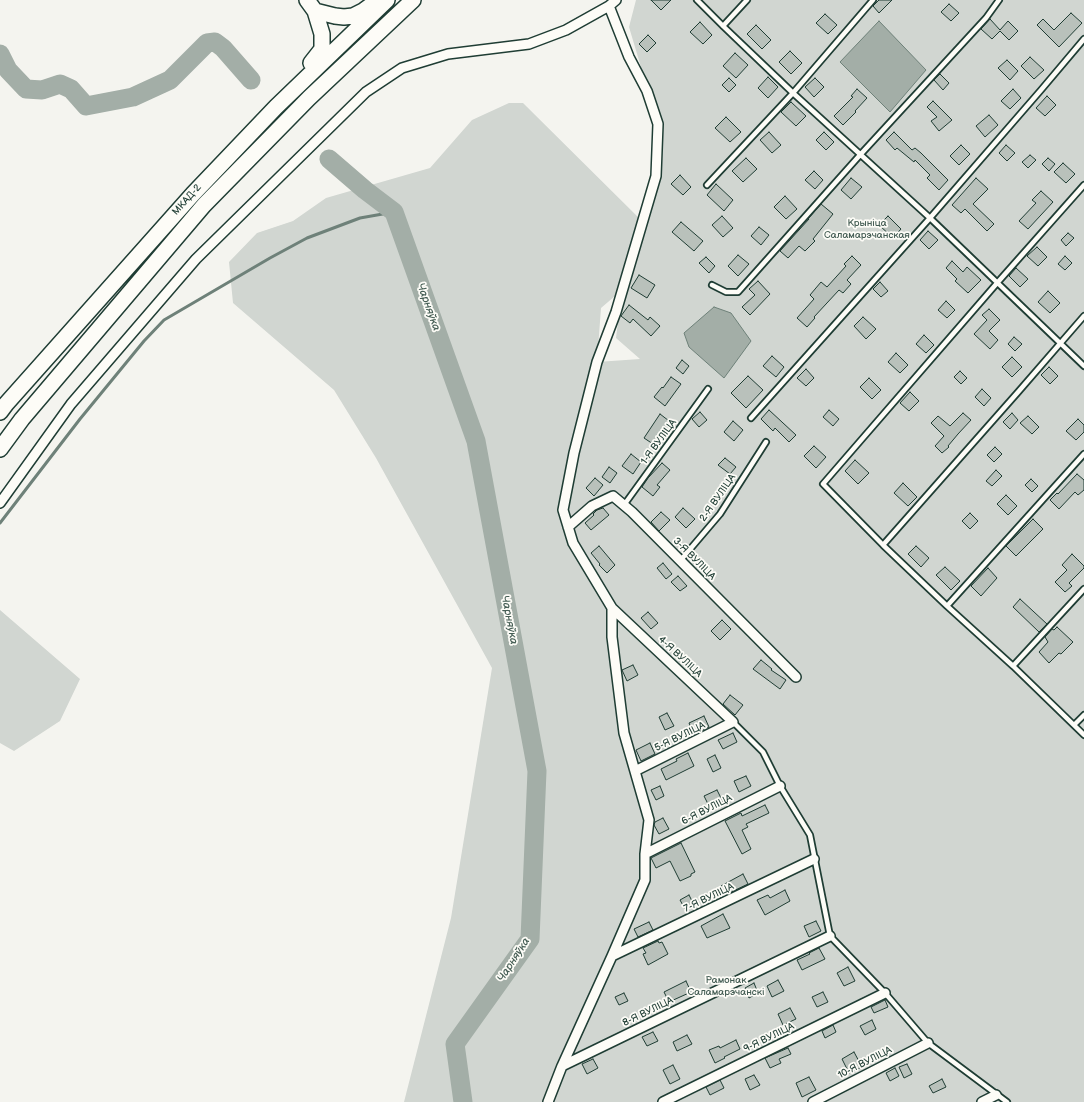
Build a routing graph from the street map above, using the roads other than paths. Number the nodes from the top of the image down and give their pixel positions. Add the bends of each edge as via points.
1 (378, 0) edge
2 (387, 0) edge
3 (413, 0) edge
4 (697, 0) edge
5 (747, 0) edge
6 (873, 0) edge
7 (999, 0) edge
8 (612, 3) edge
9 (311, 5) edge
10 (723, 26) junction
11 (1084, 38) edge
12 (793, 93) junction
13 (276, 107) junction
14 (860, 155) junction
15 (707, 185) dead end
16 (1084, 185) edge
17 (930, 218) junction
18 (998, 282) junction
19 (712, 285) dead end
20 (1084, 316) edge
21 (1060, 343) junction
22 (1084, 366) edge
23 (708, 389) dead end
24 (0, 412) edge
25 (751, 418) dead end
26 (766, 442) dead end
27 (0, 449) edge
28 (1084, 454) edge
29 (0, 502) edge
30 (624, 505) junction
31 (568, 527) junction
32 (883, 545) junction
33 (680, 561) junction
34 (1084, 589) edge
35 (947, 606) junction
36 (612, 608) junction
37 (1013, 666) junction
38 (796, 677) dead end
39 (1084, 715) edge
40 (734, 722) junction
41 (1074, 726) junction
42 (1084, 736) edge
43 (636, 771) junction
44 (780, 786) junction
45 (645, 854) junction
46 (814, 859) junction
47 (830, 936) junction
48 (612, 956) junction
49 (884, 993) junction
50 (928, 1043) junction
51 (562, 1066) junction
52 (996, 1095) junction
53 (548, 1102) edge
54 (663, 1102) edge
55 (813, 1102) edge
56 (982, 1102) edge
57 (1006, 1102) edge

1 - 9 highway via 363,11 344,17 335,16
2 - 13 highway, МКАД-2
3 - 27 highway via 309,98 204,205 22,419
4 - 10 lane
5 - 10 lane
6 - 12 lane
7 - 14 lane via 986,18
8 - 29 street via 566,30 529,44 448,54 402,68 366,92 196,259 71,404
8 - 31 street via 629,57 647,91 658,124 656,176 616,312 597,362 574,453 563,510
9 - 13 highway via 322,34 322,49
10 - 12 lane
11 - 17 lane
12 - 14 lane
12 - 15 lane
13 - 24 highway, МКАД-2 via 193,194
14 - 17 lane
14 - 19 lane via 738,292 726,292
16 - 18 lane
17 - 18 lane
17 - 25 lane
18 - 21 lane
18 - 32 lane via 823,484
20 - 21 lane
21 - 22 lane
21 - 32 lane
23 - 30 lane, 1-Я ВУЛІЦА
26 - 33 lane, 2-Я ВУЛІЦА via 720,514
28 - 35 lane
30 - 31 street, 3-Я ВУЛІЦА via 613,496 592,506
30 - 33 street, 3-Я ВУЛІЦА
31 - 36 street via 573,543
32 - 35 lane
33 - 38 street, 3-Я ВУЛІЦА
34 - 37 lane
35 - 37 lane
36 - 40 street, 4-Я ВУЛІЦА
36 - 43 street via 612,637 624,733
37 - 41 lane
39 - 41 lane
40 - 43 street, 5-Я ВУЛІЦА
40 - 44 lane via 763,752
41 - 42 lane
43 - 45 street via 648,820
44 - 45 street, 6-Я ВУЛІЦА
44 - 46 lane via 810,835
45 - 48 street via 645,880
46 - 47 lane
46 - 48 street, 7-Я ВУЛІЦА
47 - 49 lane
47 - 51 street, 8-Я ВУЛІЦА
48 - 51 street
49 - 50 lane
49 - 54 street, 9-Я ВУЛІЦА
50 - 52 lane
50 - 55 street, 10-Я ВУЛІЦА
51 - 53 street
52 - 56 street
52 - 57 lane

